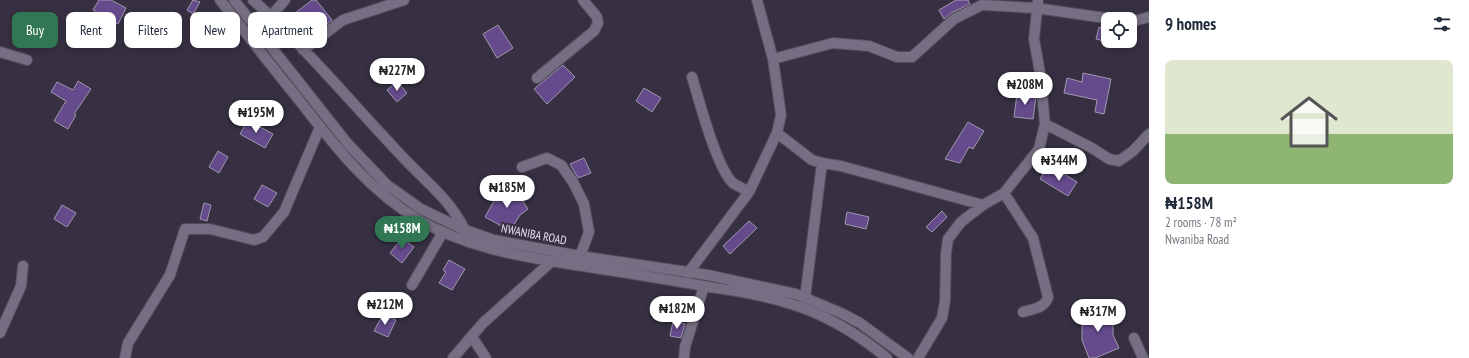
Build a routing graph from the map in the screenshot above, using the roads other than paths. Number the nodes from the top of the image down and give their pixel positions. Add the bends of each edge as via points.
1 (220, 0) edge
2 (234, 0) edge
3 (253, 0) edge
4 (285, 0) edge
5 (404, 0) edge
6 (583, 0) edge
7 (757, 0) edge
8 (1037, 4) edge
9 (266, 12) edge
10 (274, 12) edge
11 (1101, 17) edge
12 (1149, 17) edge
13 (1137, 20) edge
14 (303, 50) joint
15 (0, 52) edge
16 (773, 58) junction
17 (27, 60) dead end
18 (692, 77) dead end
19 (537, 78) dead end
20 (1045, 124) junction
21 (320, 127) junction
22 (777, 132) junction
23 (1149, 134) edge
24 (822, 163) junction
25 (522, 167) dead end
26 (749, 192) junction
27 (1004, 193) junction
28 (983, 205) junction
29 (465, 230) junction
30 (443, 232) junction
31 (580, 256) junction
32 (552, 261) junction
33 (23, 266) dead end
34 (688, 273) junction
35 (412, 286) dead end
36 (704, 286) junction
37 (805, 298) junction
38 (1023, 312) dead end
39 (0, 333) edge
40 (472, 337) junction
41 (1134, 338) dead end
42 (125, 358) edge
43 (453, 358) edge
44 (486, 358) edge
45 (684, 358) edge
46 (887, 358) edge
47 (908, 358) edge
48 (918, 358) edge
49 (1143, 358) edge

1 - 21 street
2 - 29 street, NWANIBA ROAD via 373,172 404,198 437,218
3 - 9 street
4 - 10 street
5 - 14 street via 343,20
6 - 19 street via 596,17 598,23 594,31
7 - 16 street
8 - 11 street
8 - 16 street via 982,5 954,19 912,57 897,57 869,46 833,43
8 - 20 street via 1034,40
12 - 13 street
14 - 29 street via 399,153 442,194 456,212
15 - 17 street
16 - 22 street via 781,115
18 - 26 street via 709,134 723,167 732,182
20 - 23 street via 1109,159 1119,161
20 - 27 street via 1039,149
21 - 30 street via 378,192 400,208
21 - 42 street via 284,212 263,237 254,240 210,229 185,229 170,275 128,343
22 - 24 street via 812,160
22 - 26 street
24 - 28 street
24 - 37 street
25 - 31 street via 547,158 561,165 573,182 584,204 589,232
26 - 34 street
27 - 28 street
27 - 38 street via 1033,238 1048,297 1047,302 1041,306
28 - 48 street via 961,222 948,239 942,318
29 - 31 street, NWANIBA ROAD via 507,242
30 - 32 street via 485,248
30 - 35 street
31 - 34 street, NWANIBA ROAD
32 - 36 street
32 - 40 street via 483,323
33 - 39 street via 21,286
34 - 37 street, NWANIBA ROAD via 775,289
36 - 45 street via 685,346
36 - 46 street via 762,296 813,312 859,336
37 - 47 street, NWANIBA ROAD via 841,312 860,323
40 - 43 street
40 - 44 street
41 - 49 street

